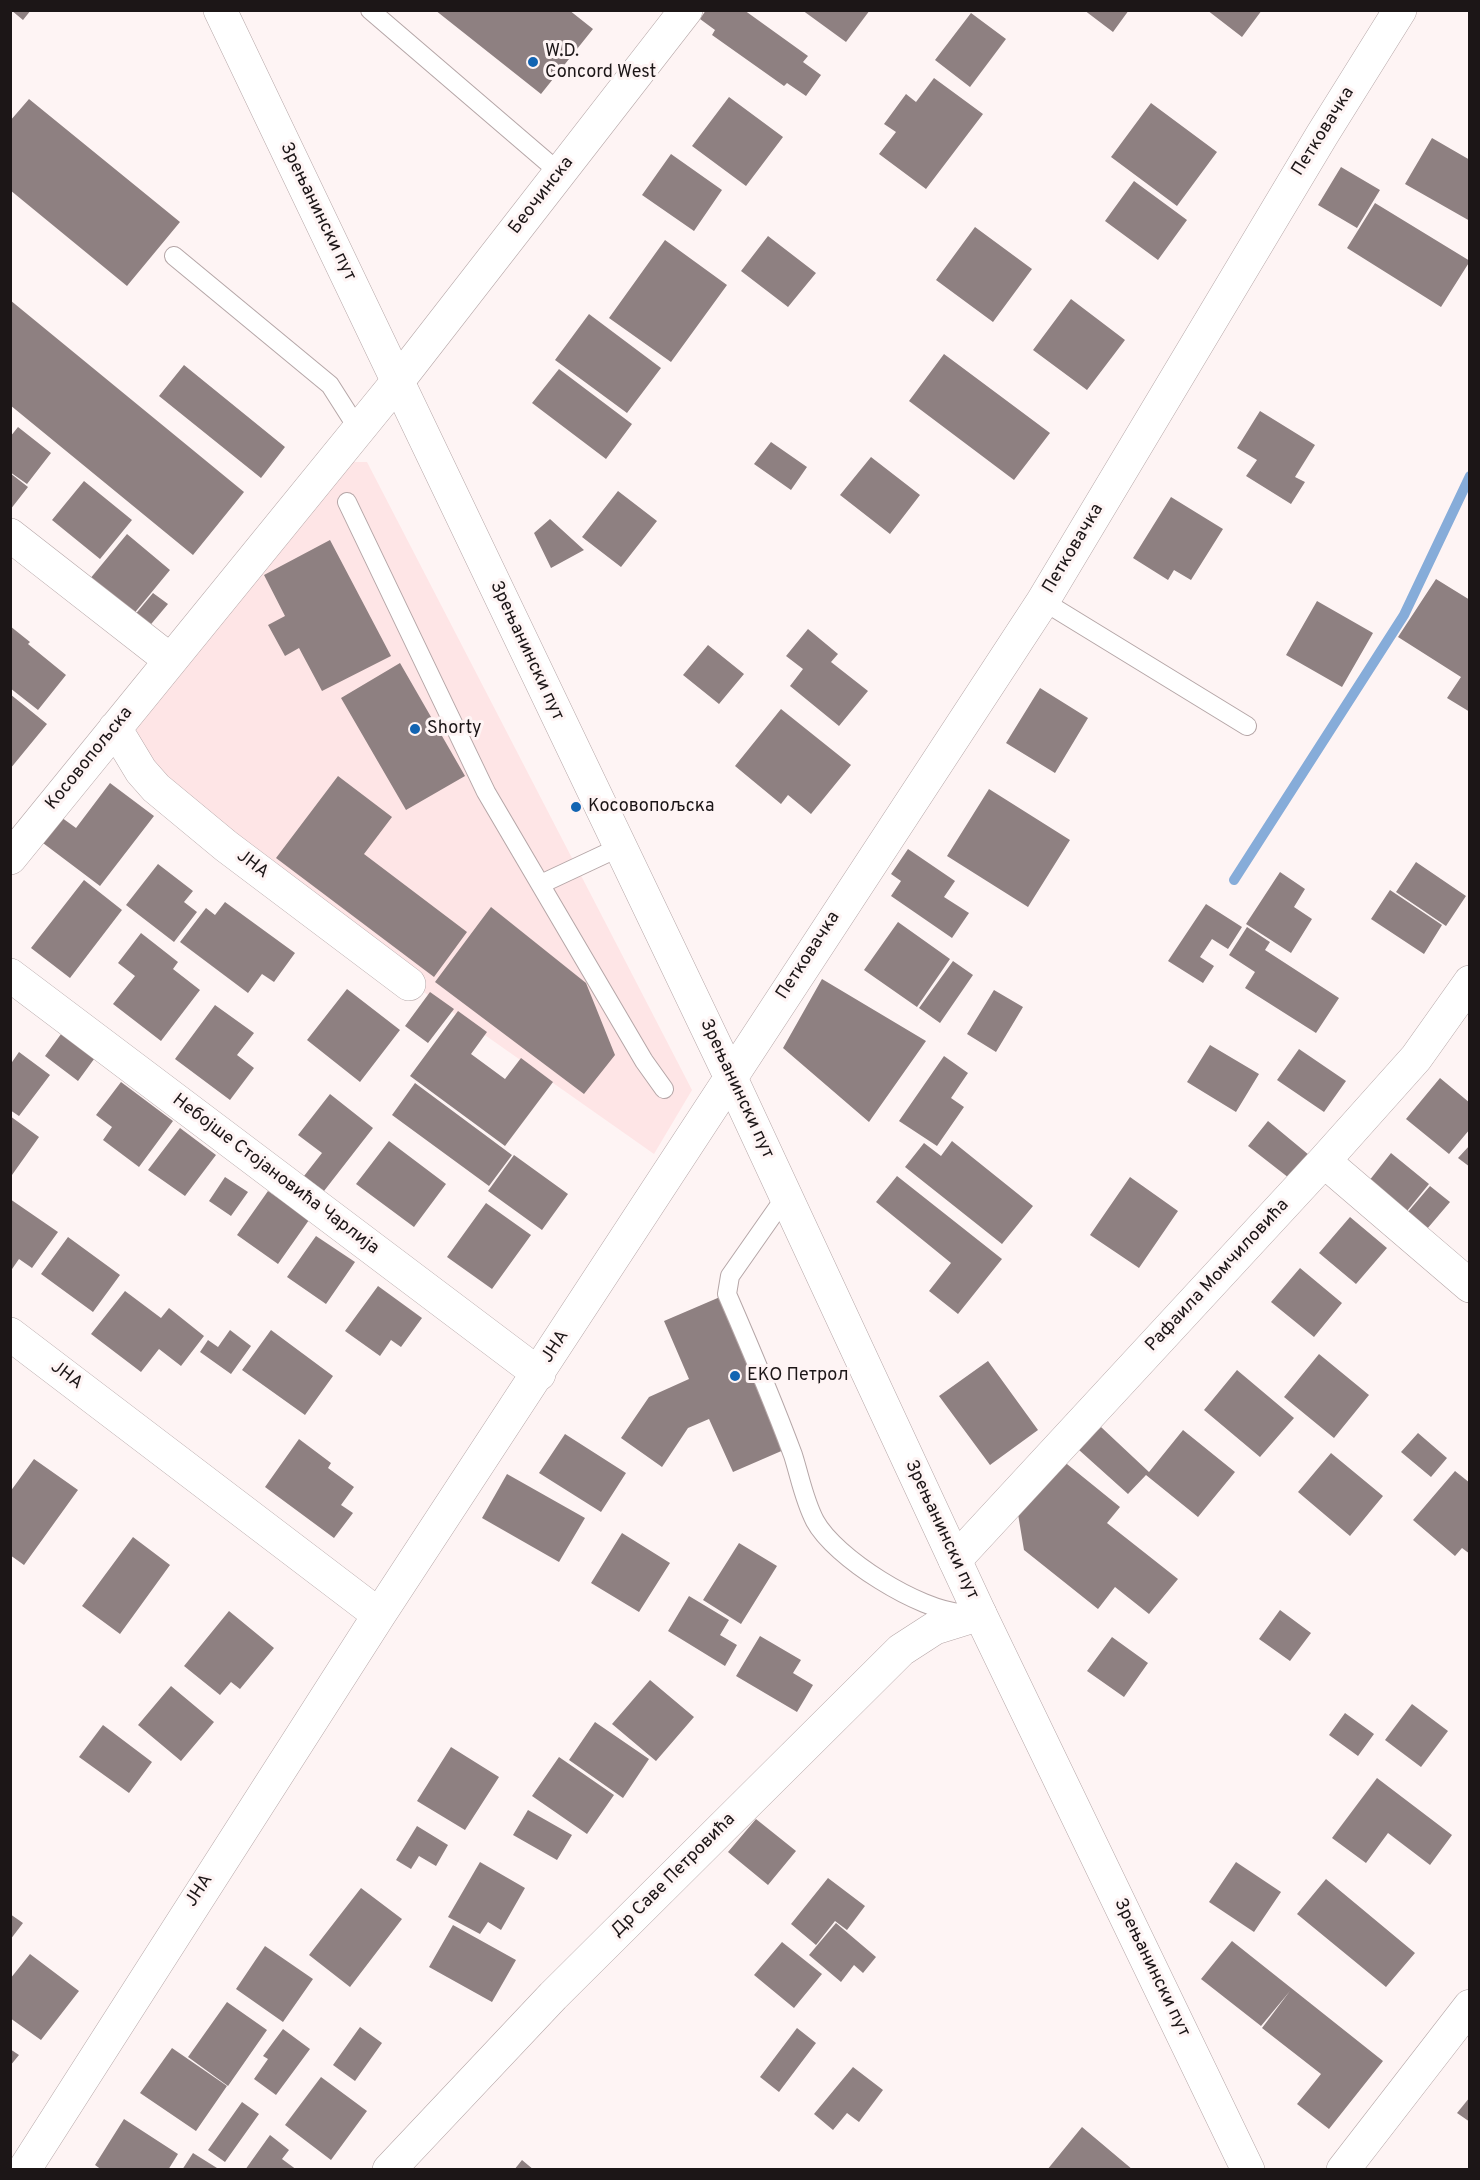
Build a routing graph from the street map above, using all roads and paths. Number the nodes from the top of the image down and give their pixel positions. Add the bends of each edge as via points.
1 (220, 10) edge
2 (370, 10) edge
3 (686, 10) edge
4 (1400, 10) edge
5 (560, 173) junction
6 (174, 256) dead end
7 (398, 381) junction
8 (358, 429) junction
9 (347, 502) dead end
10 (10, 535) edge
11 (1043, 601) junction
12 (170, 660) junction
13 (1247, 726) dead end
14 (116, 728) junction
15 (20, 824) edge
16 (620, 847) junction
17 (10, 858) edge
18 (541, 885) junction
19 (10, 975) edge
20 (1470, 982) edge
21 (409, 984) dead end
22 (730, 1076) junction
23 (664, 1089) dead end
24 (1324, 1161) junction
25 (786, 1196) junction
26 (1470, 1286) edge
27 (10, 1334) edge
28 (539, 1374) junction
29 (955, 1560) junction
30 (981, 1614) junction
31 (379, 1615) junction
32 (1470, 2006) edge
33 (24, 2169) edge
34 (389, 2169) edge
35 (1248, 2169) edge
36 (1343, 2169) edge

1 - 7 street, Зрењанински пут
2 - 5 lane
3 - 5 street, Беочинска
4 - 11 street, Петковачка
5 - 7 street, Беочинска
6 - 8 lane via 330,386
7 - 8 street, Косовопољска
7 - 16 street, Зрењанински пут
8 - 12 street, Косовопољска
9 - 18 lane via 486,792
10 - 12 street
11 - 13 lane
11 - 22 street, Петковачка
12 - 14 street, Косовопољска
14 - 15 street, Косовопољска
14 - 21 street, ЈНА via 141,771 156,788
15 - 17 street, Косовопољска
16 - 18 lane
16 - 22 street, Зрењанински пут
18 - 23 lane
19 - 28 street, Небојше Стојановића Чарлија
20 - 24 street, Рафаила Момчиловића via 1416,1058
22 - 25 street, Зрењанински пут
22 - 28 street, ЈНА
24 - 26 street
24 - 29 street, Рафаила Момчиловића
25 - 29 street, Зрењанински пут
25 - 30 lane via 730,1276 727,1294 815,1521 834,1547 924,1605 946,1612
27 - 31 street, ЈНА
28 - 31 street, ЈНА
29 - 30 street, Зрењанински пут
30 - 34 street, Др Саве Петровића via 935,1628 901,1650 562,1988
30 - 35 street, Зрењанински пут
31 - 33 street, ЈНА
32 - 36 street

